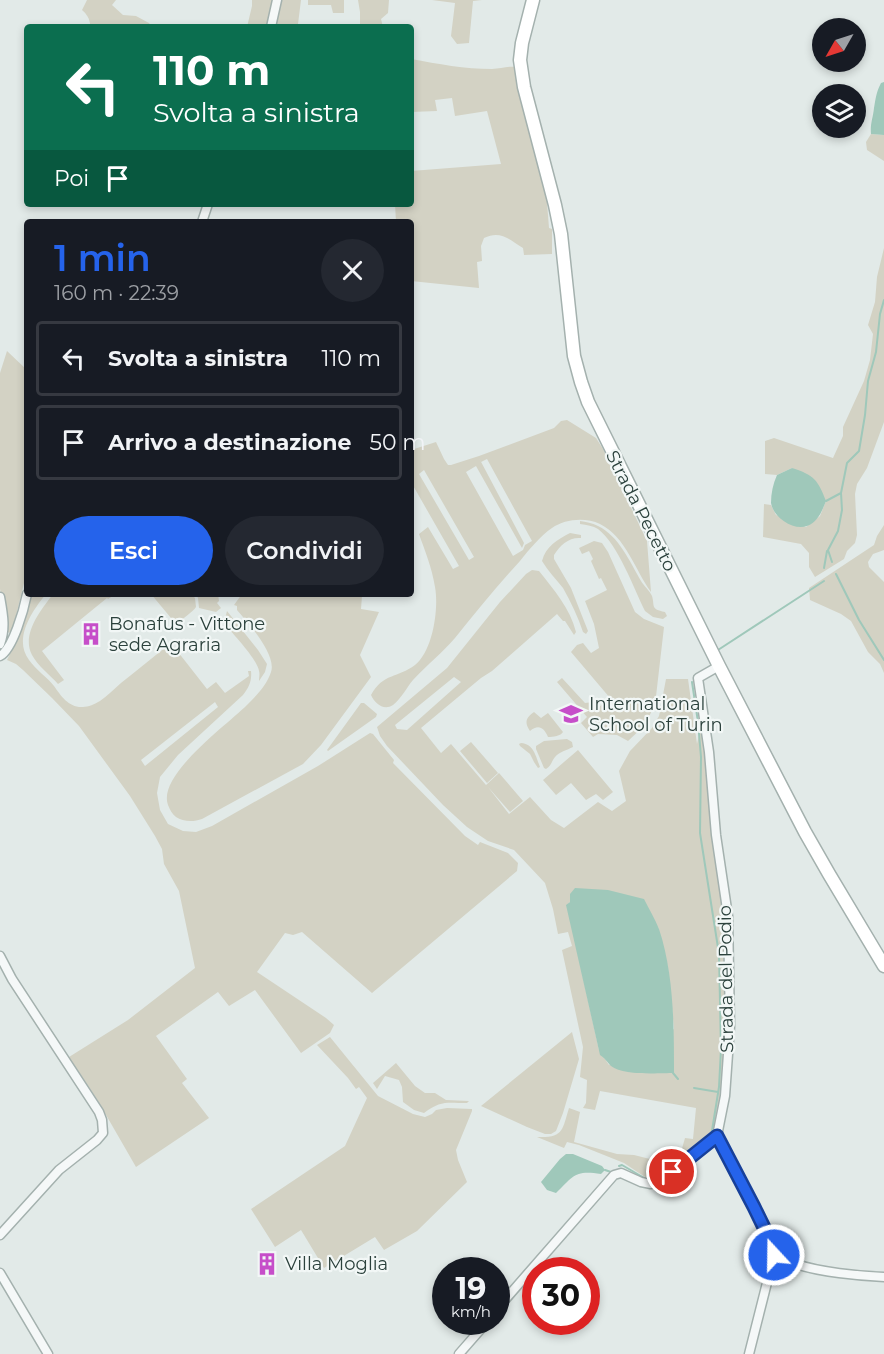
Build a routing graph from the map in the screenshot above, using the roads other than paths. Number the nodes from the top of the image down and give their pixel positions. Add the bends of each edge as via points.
1 (278, 0) edge
2 (528, 0) edge
3 (533, 0) edge
4 (529, 15) junction
5 (272, 24) edge
6 (0, 597) edge
7 (26, 597) edge
8 (0, 644) edge
9 (0, 656) edge
10 (719, 666) junction
11 (0, 956) edge
12 (884, 966) edge
13 (717, 1136) junction
14 (0, 1235) edge
15 (774, 1255) junction
16 (0, 1273) edge
17 (884, 1277) edge
18 (510, 1294) edge
19 (476, 1335) edge
20 (48, 1354) edge
21 (459, 1354) edge
22 (749, 1354) edge

1 - 5 street
2 - 4 main road, Strada Pecetto
3 - 4 main road, Strada Pecetto
4 - 10 main road, Strada Pecetto via 520,60 522,78 561,234 574,356 581,382 607,443
6 - 8 street via 4,620
7 - 9 street via 6,653
10 - 12 main road, Strada Pecetto via 805,832
10 - 13 street, Strada del Podio via 698,678 728,916 730,1026 725,1096
11 - 14 street via 99,1112 103,1133 59,1170
13 - 15 street
13 - 18 street via 651,1184 621,1173 614,1175
15 - 17 street via 815,1269
15 - 22 street
16 - 20 street
19 - 21 street

